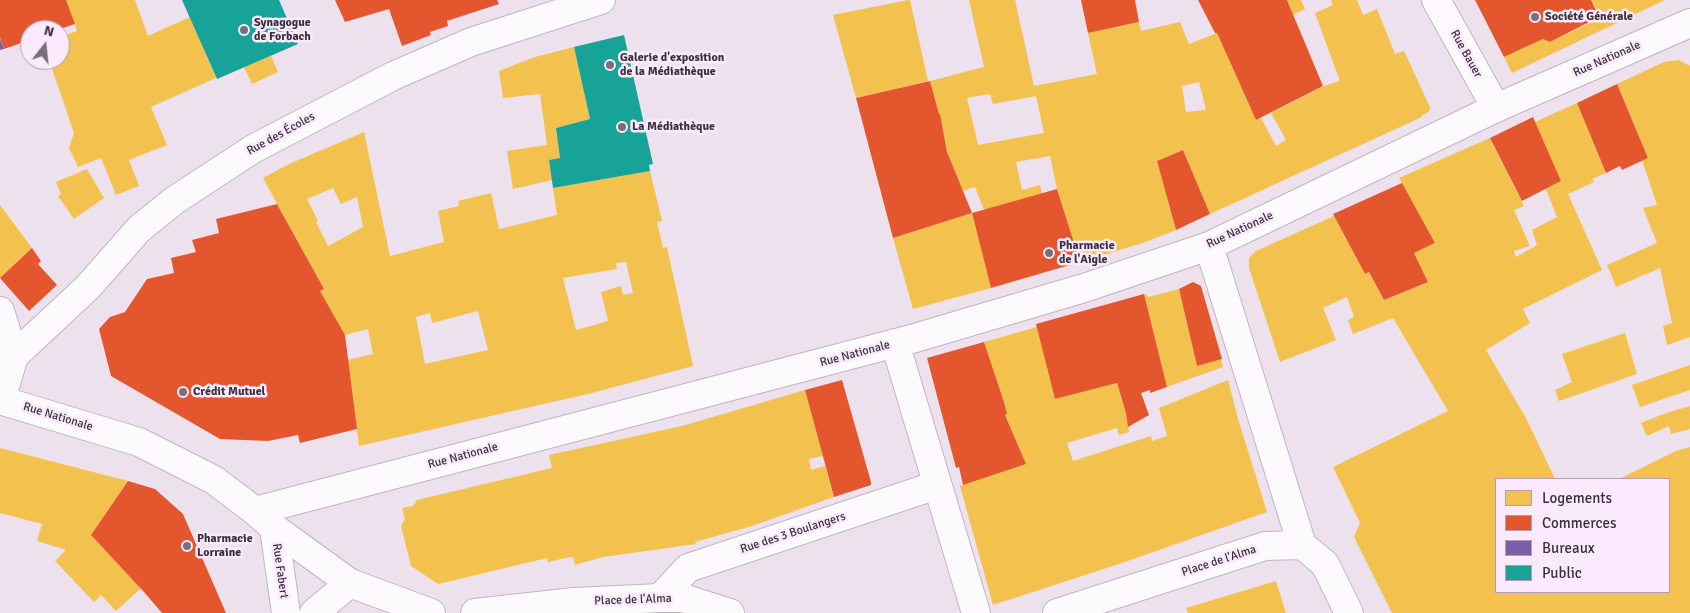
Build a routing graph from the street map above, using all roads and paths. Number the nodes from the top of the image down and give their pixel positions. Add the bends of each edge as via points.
1 (602, 0) edge
2 (1436, 0) edge
3 (1690, 23) edge
4 (1496, 108) junction
5 (1210, 246) junction
6 (0, 311) edge
7 (895, 343) junction
8 (14, 356) junction
9 (0, 400) edge
10 (937, 485) junction
11 (264, 520) junction
12 (1302, 545) junction
13 (350, 583) junction
14 (660, 598) junction
15 (286, 613) edge
16 (314, 613) edge
17 (430, 613) edge
18 (475, 613) edge
19 (730, 613) edge
20 (976, 613) edge
21 (1057, 613) edge
22 (1349, 613) edge

1 - 8 street, Rue des Écoles via 471,42 393,76 252,148 175,200 139,229 88,287
2 - 4 street, Rue Bauer
3 - 4 street, Rue Nationale
4 - 5 street, Rue Nationale
5 - 7 street, Rue Nationale via 1084,288
5 - 12 street
6 - 8 street
7 - 10 street
7 - 11 street, Rue Nationale
8 - 9 street
9 - 11 street, Rue Nationale via 139,442 214,480
10 - 14 street, Rue des 3 Boulangers via 688,568
10 - 20 street
11 - 13 street
11 - 15 street, Rue Fabert via 282,584
12 - 21 street, Place de l'Alma via 1265,546
12 - 22 street via 1326,564
13 - 16 street
13 - 17 street
14 - 18 street, Place de l'Alma via 574,602
14 - 19 street, Place de l'Alma via 683,598

